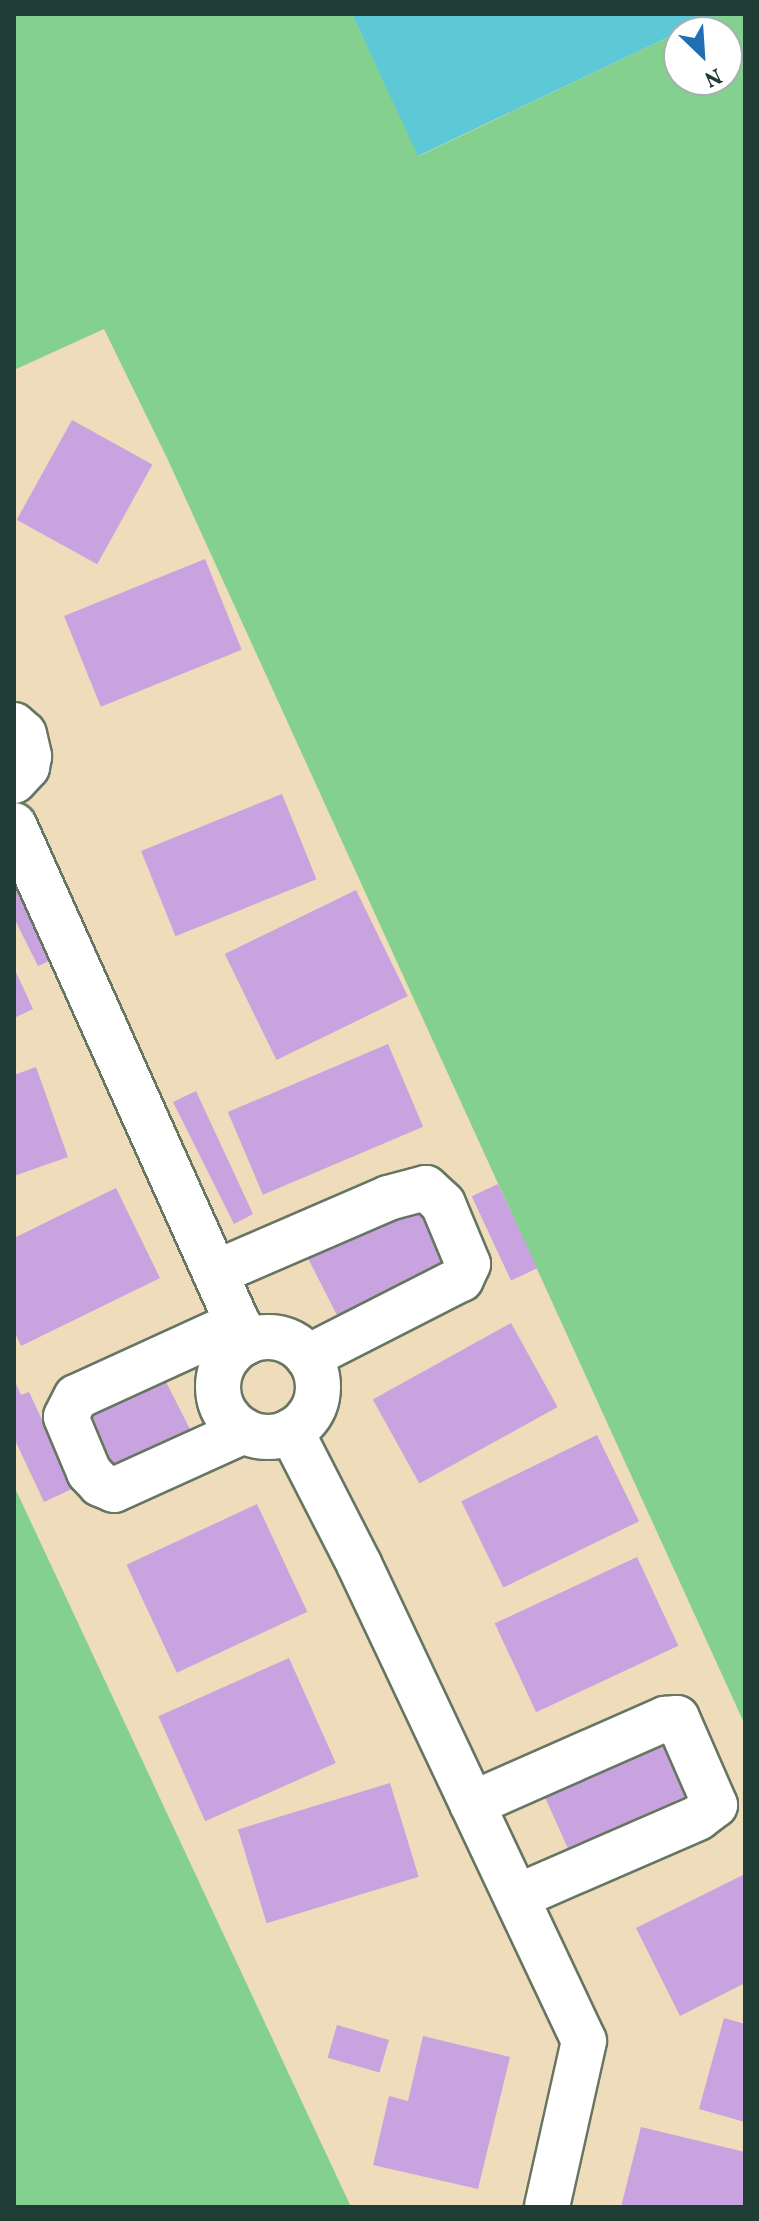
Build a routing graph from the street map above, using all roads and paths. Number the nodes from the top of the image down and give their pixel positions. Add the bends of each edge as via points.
1 (14, 725) edge
2 (14, 781) edge
3 (14, 827) edge
4 (215, 1273) junction
5 (242, 1332) junction
6 (308, 1357) junction
7 (244, 1431) junction
8 (291, 1431) junction
9 (472, 1804) junction
10 (516, 1897) junction
11 (547, 2207) edge

1 - 2 street via 24,734 29,756
3 - 4 street
4 - 5 street
4 - 6 street via 388,1198 426,1188 443,1204 468,1264 461,1279
5 - 6 street via 280,1338
5 - 7 street via 218,1378 223,1410
5 - 7 street via 76,1397 66,1417 89,1472 114,1490
6 - 8 street via 318,1389 305,1421
7 - 8 street via 260,1437
8 - 9 street
9 - 10 street
9 - 10 street via 677,1718 715,1805 698,1818
10 - 11 street via 584,2041

